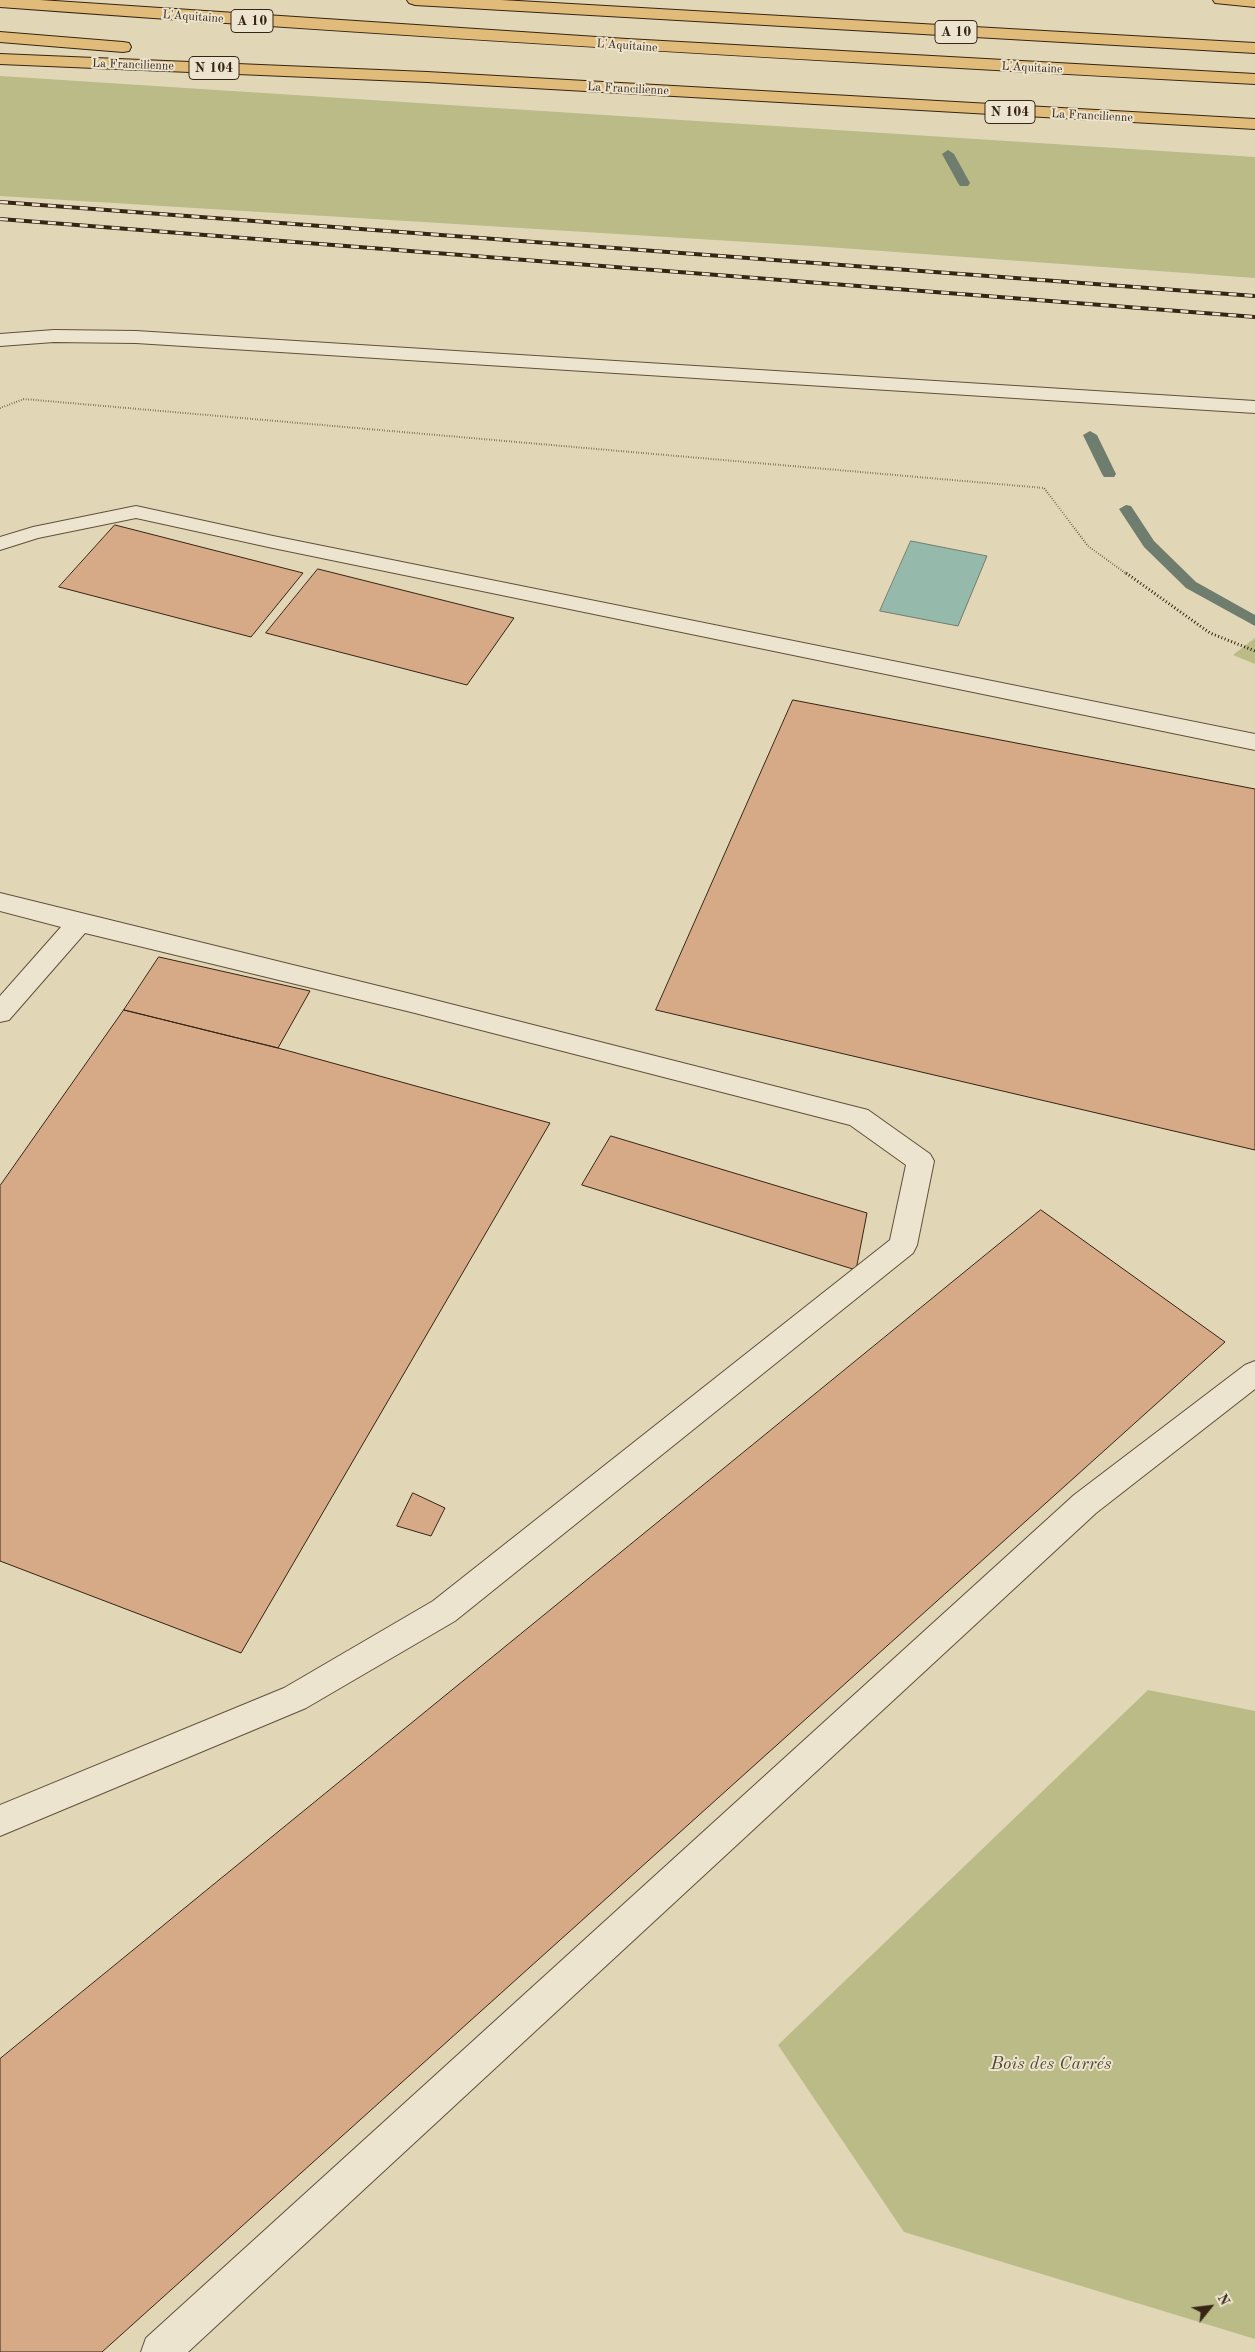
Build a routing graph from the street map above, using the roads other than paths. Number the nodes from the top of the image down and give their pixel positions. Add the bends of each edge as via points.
1 (415, 0) edge
2 (1220, 0) edge
3 (0, 2) edge
4 (1255, 2) edge
5 (0, 36) edge
6 (1255, 48) edge
7 (0, 59) edge
8 (427, 77) junction
9 (1255, 79) edge
10 (1255, 124) edge
11 (0, 340) edge
12 (1255, 407) edge
13 (0, 544) edge
14 (1255, 742) edge
15 (0, 902) edge
16 (79, 923) junction
17 (0, 1013) edge
18 (1255, 1373) edge
19 (0, 1821) edge
20 (160, 2352) edge

1 - 6 highway, A 10
2 - 4 highway
3 - 9 highway, L'Aquitaine / A 10 via 739,53
5 - 8 highway
7 - 8 highway, La Francilienne / N 104
8 - 10 highway, La Francilienne / N 104
11 - 12 lane via 54,336 136,337
13 - 14 lane via 33,533 136,512
15 - 16 lane
16 - 17 lane
16 - 19 lane via 411,1002 858,1117 920,1161 903,1245 444,1611 295,1698
18 - 20 lane via 1084,1504

